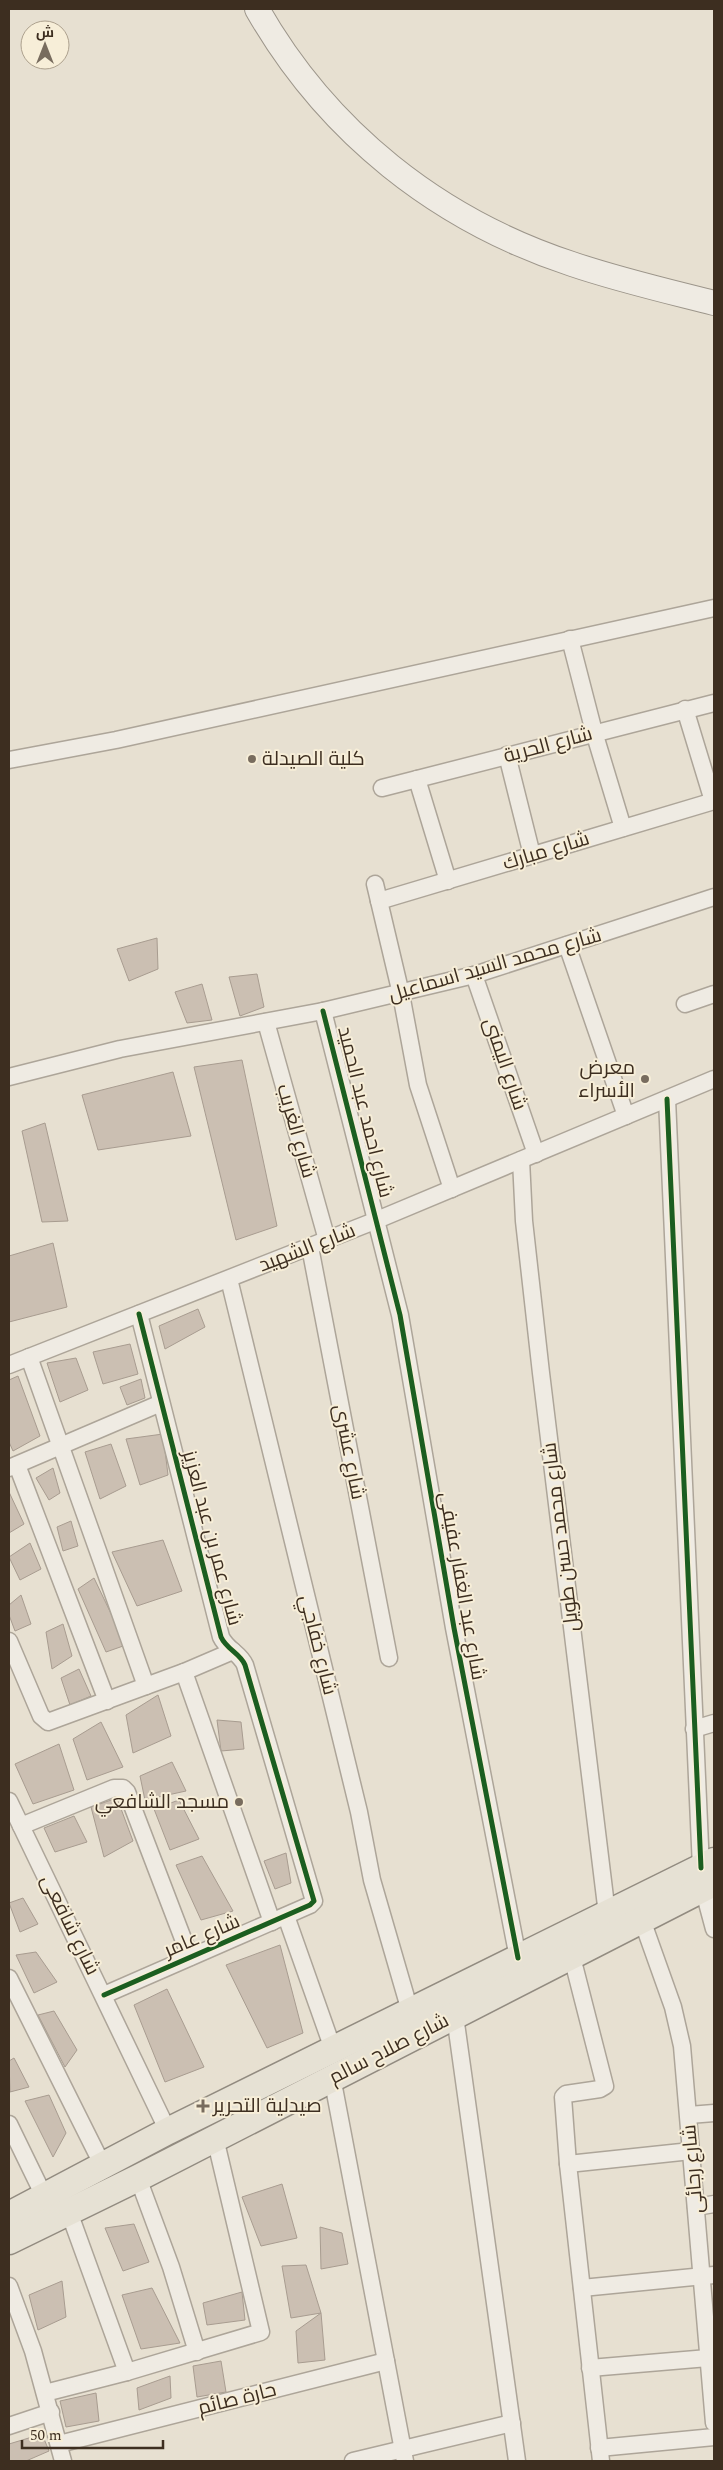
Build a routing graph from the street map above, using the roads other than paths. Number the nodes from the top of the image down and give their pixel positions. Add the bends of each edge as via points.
1 (258, 9) edge
2 (714, 304) edge
3 (714, 608) edge
4 (570, 639) junction
5 (714, 703) edge
6 (685, 709) junction
7 (594, 732) junction
8 (507, 755) junction
9 (9, 760) edge
10 (418, 778) junction
11 (382, 788) dead end
12 (714, 801) edge
13 (623, 828) junction
14 (532, 855) junction
15 (448, 881) junction
16 (375, 884) dead end
17 (714, 897) edge
18 (379, 901) junction
19 (567, 945) junction
20 (474, 975) junction
21 (401, 994) junction
22 (714, 994) edge
23 (685, 1004) dead end
24 (323, 1011) junction
25 (266, 1022) junction
26 (9, 1077) edge
27 (714, 1079) edge
28 (667, 1099) junction
29 (626, 1116) junction
30 (528, 1157) junction
31 (452, 1189) junction
32 (377, 1220) junction
33 (327, 1240) junction
34 (310, 1246) junction
35 (229, 1278) junction
36 (139, 1314) junction
37 (29, 1357) junction
38 (9, 1365) edge
39 (161, 1403) junction
40 (62, 1445) junction
41 (13, 1466) edge
42 (9, 1641) edge
43 (233, 1651) junction
44 (389, 1658) dead end
45 (184, 1672) junction
46 (146, 1686) junction
47 (108, 1701) junction
48 (714, 1723) edge
49 (694, 1729) junction
50 (9, 1801) edge
51 (21, 1826) junction
52 (708, 1875) edge
53 (312, 1904) joint
54 (607, 1914) junction
55 (279, 1919) junction
56 (642, 1920) junction
57 (714, 1929) edge
58 (190, 1956) junction
59 (572, 1957) junction
60 (518, 1958) junction
61 (9, 1978) edge
62 (104, 1995) junction
63 (410, 2011) junction
64 (455, 2016) junction
65 (333, 2049) junction
66 (332, 2077) junction
67 (714, 2113) edge
68 (689, 2115) junction
69 (9, 2124) edge
70 (168, 2131) junction
71 (215, 2138) junction
72 (692, 2151) junction
73 (568, 2164) junction
74 (102, 2166) junction
75 (138, 2178) junction
76 (44, 2196) junction
77 (714, 2204) edge
78 (696, 2207) junction
79 (69, 2212) junction
80 (9, 2215) edge
81 (9, 2241) edge
82 (709, 2276) edge
83 (9, 2286) edge
84 (582, 2288) junction
85 (197, 2352) junction
86 (710, 2352) edge
87 (386, 2362) junction
88 (590, 2368) junction
89 (127, 2372) junction
90 (45, 2392) junction
91 (51, 2412) junction
92 (714, 2417) edge
93 (10, 2422) edge
94 (512, 2423) junction
95 (714, 2437) edge
96 (59, 2444) junction
97 (600, 2454) edge
98 (404, 2455) edge
99 (63, 2461) edge
100 (353, 2461) edge
101 (517, 2461) edge

1 - 2 street via 292,64 337,119 418,189 492,231 539,252
3 - 4 street
4 - 7 street
4 - 9 street via 116,740
5 - 6 street, شارع الحرية
6 - 7 street, شارع الحرية
6 - 12 street
7 - 8 street, شارع الحرية
7 - 13 street
8 - 10 street, شارع الحرية
8 - 14 street
10 - 11 street, شارع الحرية
10 - 15 street
12 - 13 street, شارع مبارك
13 - 14 street, شارع مبارك
14 - 15 street, شارع مبارك
15 - 18 street, شارع مبارك
16 - 18 street
17 - 19 street, شارع محمد السيد اسماعيل
18 - 21 street
19 - 20 street, شارع محمد السيد اسماعيل
19 - 29 street
20 - 21 street, شارع محمد السيد اسماعيل
20 - 30 street, شارع اليمنى
21 - 24 street, شارع محمد السيد اسماعيل
21 - 31 street via 422,1100
22 - 23 street
24 - 25 street, شارع محمد السيد اسماعيل
24 - 32 street, شارع احمد عبد الحميد
25 - 26 street, شارع محمد السيد اسماعيل via 151,1042
25 - 33 street, شارع الغريب
27 - 28 street, شارع الشهيد
28 - 29 street, شارع الشهيد
28 - 49 street
29 - 30 street, شارع الشهيد
30 - 31 street, شارع الشهيد
30 - 54 street, شارع محمد حسن طويل via 524,1222
31 - 32 street, شارع الشهيد
32 - 33 street, شارع الشهيد
32 - 60 street, شارع عبد الغفار عفيفى via 400,1315 454,1628
33 - 34 street, شارع الشهيد
34 - 35 street, شارع الشهيد
34 - 44 street, شارع عشرى
35 - 36 street, شارع الشهيد
35 - 63 street, شارع خفاجي via 359,1812 372,1880
36 - 37 street, شارع الشهيد
36 - 39 street, شارع عمر بن عبد العزيز
37 - 38 street, شارع الشهيد
37 - 40 street
39 - 40 street
39 - 43 street, شارع عمر بن عبد العزيز via 222,1637
40 - 41 street
40 - 46 street
41 - 47 street
42 - 47 street via 44,1720 54,1722
43 - 45 street
43 - 53 street, شارع عمر بن عبد العزيز via 245,1665 313,1897
45 - 46 street
45 - 55 street
46 - 47 street
48 - 49 street
49 - 52 street
50 - 51 street, شارع شافعى
51 - 58 street via 114,1788 123,1788
51 - 62 street, شارع شافعى
52 - 54 main road, شارع صلاح سالم
52 - 56 main road, شارع صلاح سالم
52 - 57 street
53 - 55 street, شارع عامر
54 - 60 main road, شارع صلاح سالم
55 - 58 street, شارع عامر
55 - 65 street
56 - 59 main road, شارع صلاح سالم
56 - 68 street, شارع رجائى via 678,2026
58 - 62 street, شارع عامر
59 - 64 main road, شارع صلاح سالم
59 - 73 street via 605,2086 563,2097
60 - 63 main road, شارع صلاح سالم
61 - 74 street
62 - 70 street, شارع شافعى
63 - 65 main road, شارع صلاح سالم
64 - 66 main road, شارع صلاح سالم
64 - 94 street
65 - 70 main road, شارع صلاح سالم
66 - 71 main road, شارع صلاح سالم
66 - 87 street
67 - 68 street
68 - 72 street, شارع رجائى
69 - 76 street
70 - 74 main road, شارع صلاح سالم
71 - 75 main road, شارع صلاح سالم
71 - 85 street via 261,2330
72 - 73 street
72 - 78 street, شارع رجائى
73 - 84 street
74 - 76 main road, شارع صلاح سالم
75 - 79 main road, شارع صلاح سالم
75 - 85 street via 171,2267
76 - 80 main road, شارع صلاح سالم
77 - 78 street
78 - 82 street, شارع رجائى
79 - 81 main road, شارع صلاح سالم
79 - 89 street
82 - 84 street
82 - 86 street, شارع رجائى
83 - 90 street
84 - 88 street
85 - 89 street
86 - 88 street
86 - 92 street, شارع رجائى
87 - 96 street, حارة صائم
87 - 98 street
88 - 97 street
89 - 90 street
90 - 91 street
91 - 93 street
91 - 96 street
94 - 98 street
94 - 101 street
95 - 97 street
96 - 99 street
98 - 100 street

